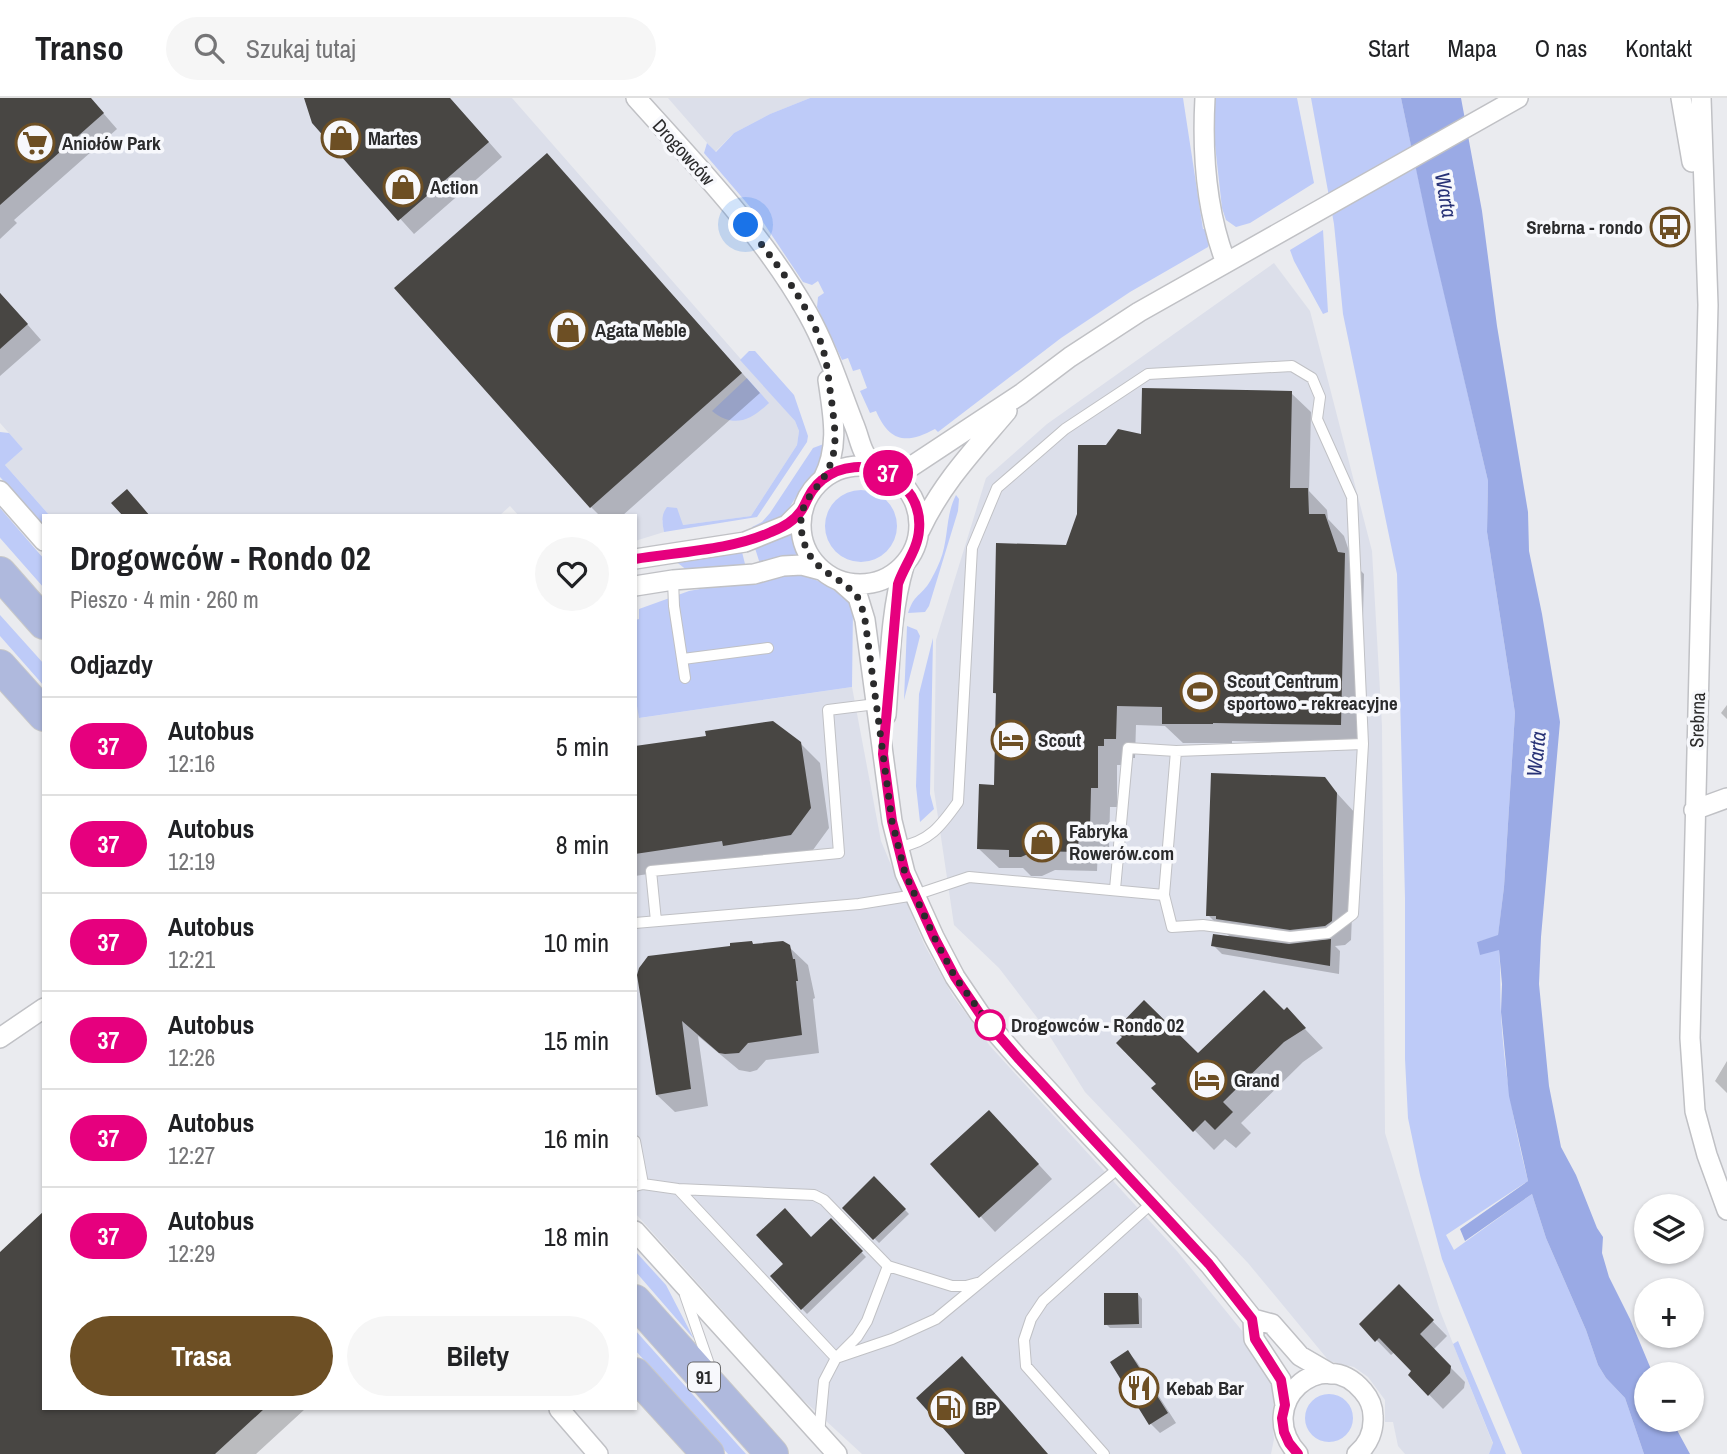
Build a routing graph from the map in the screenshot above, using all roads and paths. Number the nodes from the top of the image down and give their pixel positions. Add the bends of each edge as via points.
1 (636, 98) edge
2 (1205, 98) edge
3 (1518, 98) edge
4 (1681, 98) edge
5 (1701, 98) edge
6 (1704, 225) junction
7 (1226, 262) junction
8 (823, 348) junction
9 (1021, 394) junction
10 (883, 471) junction
11 (823, 479) junction
12 (0, 491) edge
13 (803, 509) junction
14 (920, 530) junction
15 (42, 539) edge
16 (637, 559) edge
17 (904, 566) junction
18 (821, 570) junction
19 (0, 573) edge
20 (673, 580) junction
21 (840, 581) junction
22 (637, 586) edge
23 (42, 621) edge
24 (768, 648) dead end
25 (683, 659) junction
26 (0, 666) edge
27 (685, 678) dead end
28 (876, 704) junction
29 (42, 713) edge
30 (1363, 744) junction
31 (1176, 751) junction
32 (883, 754) junction
33 (1727, 798) edge
34 (1694, 810) junction
35 (899, 847) junction
36 (1115, 889) junction
37 (915, 895) junction
38 (1164, 895) junction
39 (656, 921) junction
40 (637, 923) edge
41 (42, 1010) edge
42 (0, 1038) edge
43 (637, 1164) edge
44 (1120, 1167) junction
45 (639, 1185) edge
46 (678, 1189) junction
47 (1153, 1202) junction
48 (1727, 1210) edge
49 (637, 1233) edge
50 (888, 1266) junction
51 (681, 1282) junction
52 (980, 1282) junction
53 (637, 1303) edge
54 (1252, 1319) junction
55 (836, 1357) junction
56 (1331, 1374) junction
57 (637, 1376) edge
58 (721, 1396) junction
59 (1285, 1405) junction
60 (560, 1410) edge
61 (1284, 1432) junction
62 (819, 1434) junction
63 (598, 1454) edge
64 (708, 1454) edge
65 (772, 1454) edge
66 (837, 1454) edge
67 (1104, 1454) edge
68 (1278, 1454) edge
69 (1298, 1454) edge
70 (1357, 1454) edge

1 - 8 street, Drogowców via 759,241 809,315
2 - 7 street via 1209,199
3 - 7 street
4 - 6 street, Srebrna
5 - 6 street, Srebrna
6 - 34 street, Srebrna via 1707,318
7 - 9 street via 1139,312
8 - 10 street, Drogowców via 865,457
8 - 11 street, Drogowców via 836,433
9 - 10 street via 912,466
9 - 14 street via 948,480
10 - 11 street via 858,466
10 - 14 street via 906,488 917,507
11 - 13 street
12 - 15 street
13 - 16 street via 787,524 745,542
13 - 18 street via 801,531 807,552
14 - 17 street
17 - 21 street via 885,580 862,585
17 - 32 street via 894,619
18 - 20 street via 783,566 754,574
18 - 21 street
19 - 23 main road
20 - 22 street
20 - 25 lane
21 - 28 street via 858,597 865,620
24 - 25 lane
25 - 27 lane
26 - 29 main road
28 - 32 street
28 - 39 lane via 828,710 839,853 650,871
30 - 31 lane
30 - 35 lane via 1352,497 1317,419 1320,397 1311,377 1292,366 1148,374 1065,429 997,488 972,548 958,802 919,843
30 - 38 lane via 1353,914 1328,933 1290,937 1203,925 1172,926
31 - 36 lane via 1128,748
31 - 38 lane
32 - 35 street
33 - 34 street
34 - 48 street, Srebrna via 1691,1075 1695,1111
35 - 37 street
36 - 37 lane via 969,877
36 - 38 lane
37 - 39 lane
37 - 44 street via 955,977 980,1014
39 - 40 lane
41 - 42 street
43 - 45 lane
44 - 47 street
44 - 52 lane
45 - 46 lane
46 - 50 lane via 814,1195 824,1199
46 - 55 lane
47 - 54 street
47 - 67 lane via 1043,1301 1024,1340 1027,1366
49 - 51 street
50 - 52 lane via 952,1286
50 - 55 lane via 867,1321
51 - 58 lane
51 - 62 street
52 - 55 lane via 936,1319
53 - 58 main road, 91
54 - 56 street via 1272,1324 1300,1356
54 - 59 street via 1255,1339 1281,1380
55 - 62 lane via 824,1381
56 - 59 street via 1308,1378
56 - 70 street via 1358,1385 1373,1410 1369,1439
57 - 64 main road, 91
58 - 65 main road, 91
59 - 61 street
60 - 63 street
61 - 68 street
61 - 69 street
62 - 66 street

